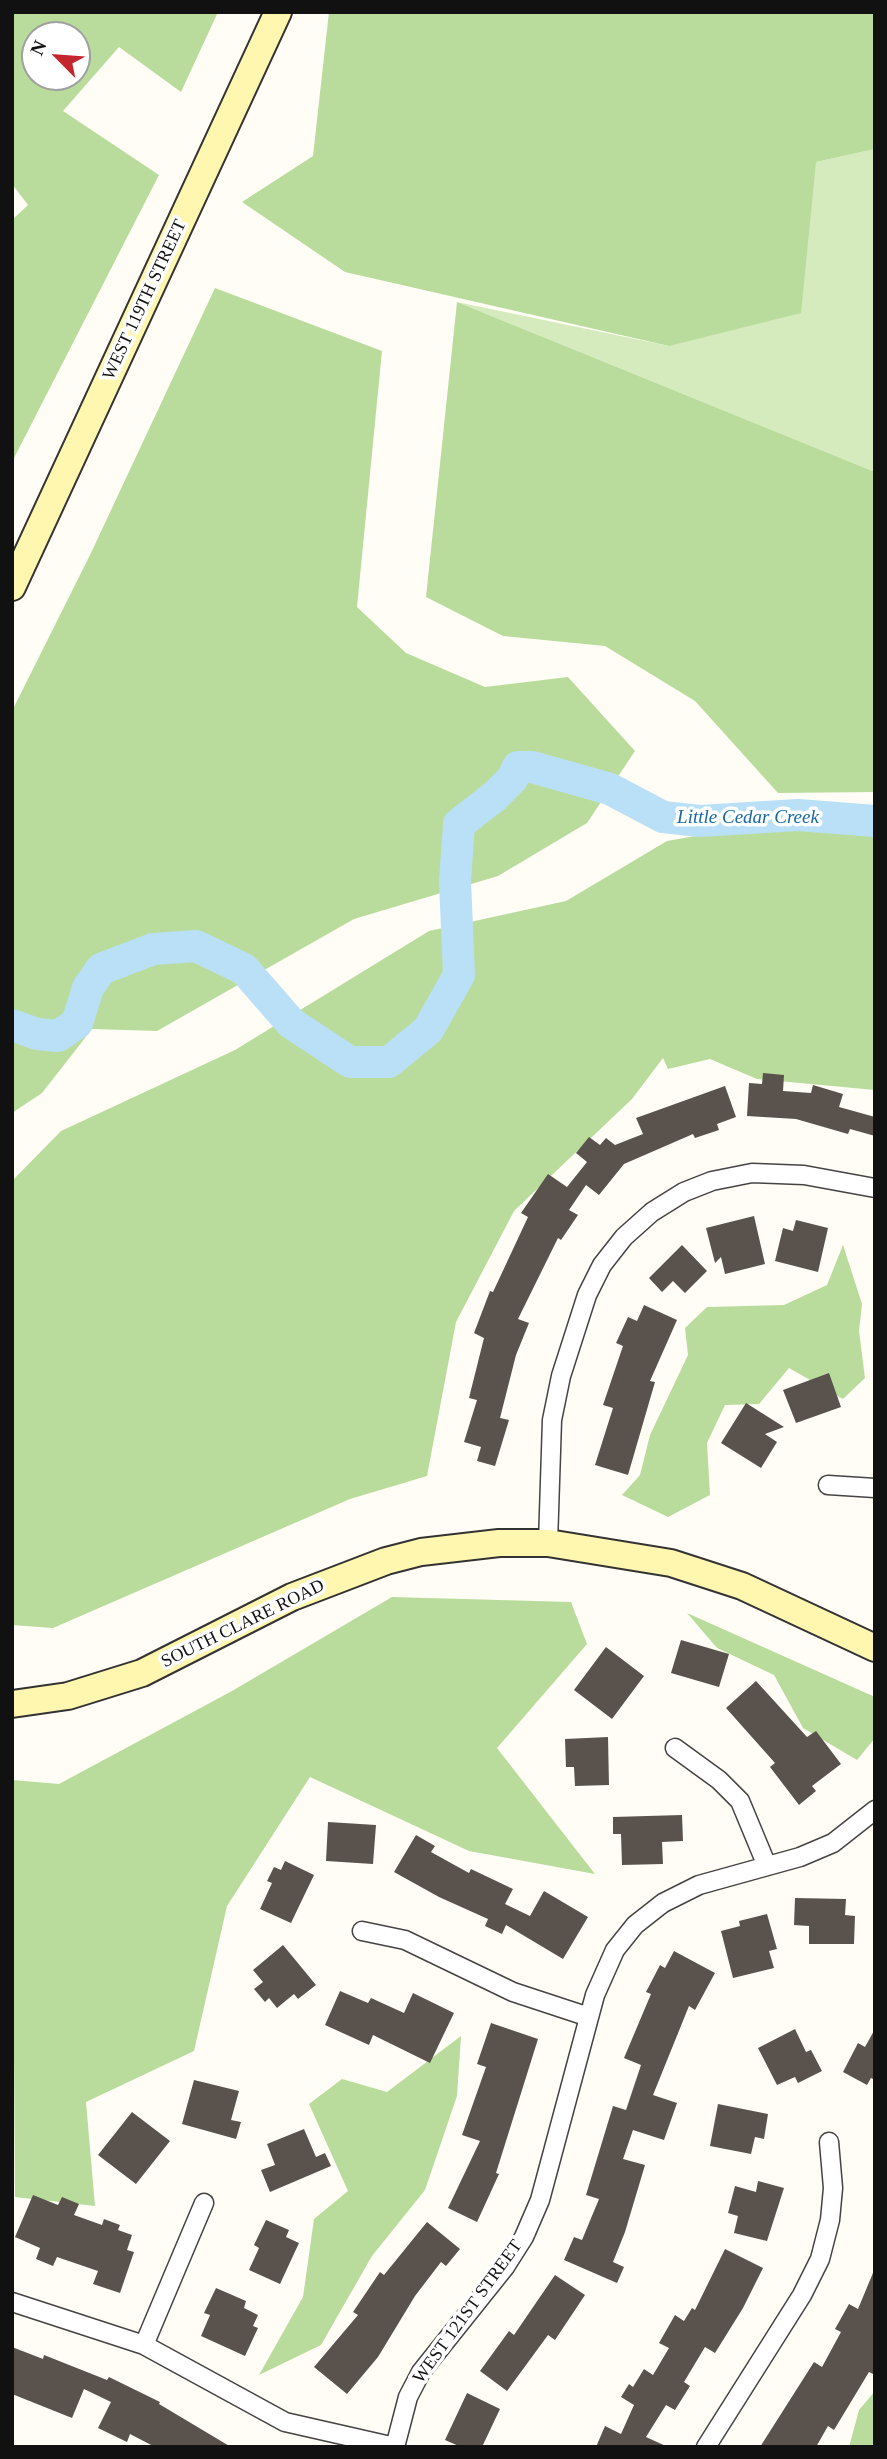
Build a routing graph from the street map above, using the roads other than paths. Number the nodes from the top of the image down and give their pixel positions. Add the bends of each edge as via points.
1 (278, 12) edge
2 (12, 587) edge
3 (875, 1188) edge
4 (828, 1485) dead end
5 (875, 1488) edge
6 (548, 1543) junction
7 (875, 1648) edge
8 (12, 1704) edge
9 (675, 1748) dead end
10 (875, 1810) edge
11 (767, 1866) junction
12 (362, 1931) dead end
13 (589, 2017) junction
14 (829, 2142) dead end
15 (204, 2203) dead end
16 (12, 2302) edge
17 (144, 2345) junction
18 (395, 2447) edge
19 (706, 2447) edge

1 - 2 street, WEST 119TH STREET
3 - 6 street via 804,1175 752,1173 684,1192 624,1237 587,1295 561,1376 552,1420
4 - 5 street
6 - 7 street, SOUTH CLARE ROAD via 636,1556 703,1573 780,1602
6 - 8 street, SOUTH CLARE ROAD via 473,1546 386,1561 292,1597 142,1673 68,1696
9 - 11 street via 740,1801
10 - 11 street, WEST 121ST STREET via 833,1843
11 - 13 street, WEST 121ST STREET via 699,1885 663,1903 635,1926 602,1974
12 - 13 street via 405,1940 513,1992
13 - 18 street, WEST 121ST STREET via 540,2200 524,2237 421,2372 408,2397
14 - 19 street via 830,2220 820,2259
15 - 17 street
16 - 17 street
17 - 18 street via 285,2422

